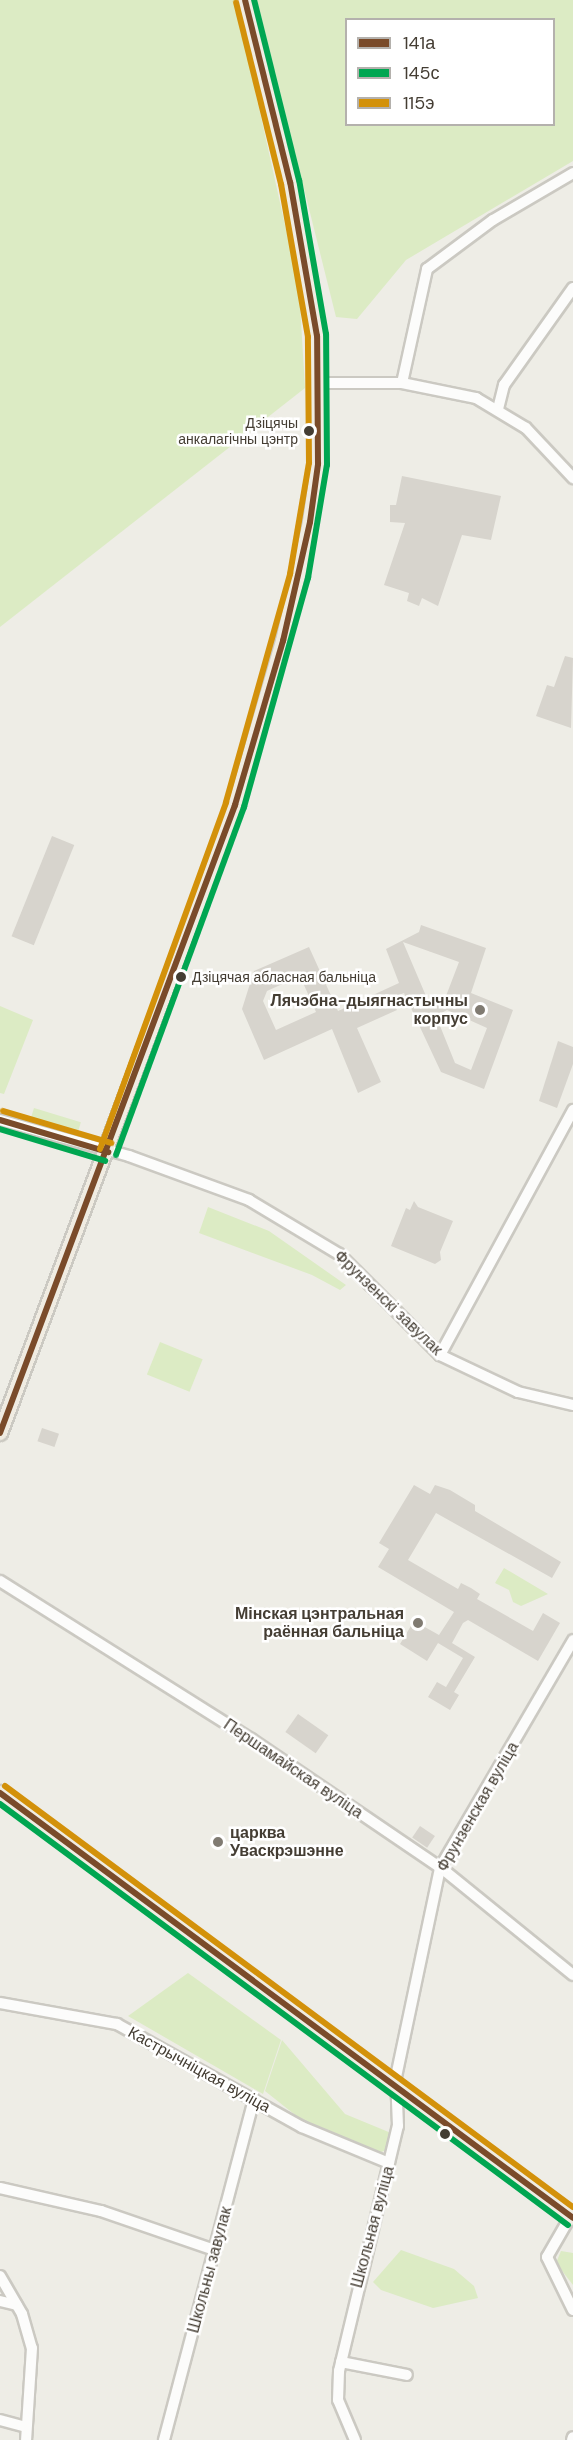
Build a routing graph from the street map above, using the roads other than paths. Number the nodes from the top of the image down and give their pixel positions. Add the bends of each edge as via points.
1 (245, 0) edge
2 (573, 173) edge
3 (573, 288) edge
4 (320, 383) junction
5 (402, 383) junction
6 (498, 409) junction
7 (573, 478) edge
8 (573, 1110) edge
9 (0, 1120) edge
10 (108, 1152) junction
11 (440, 1355) junction
12 (573, 1405) edge
13 (0, 1433) edge
14 (0, 1581) edge
15 (573, 1640) edge
16 (0, 1793) edge
17 (440, 1868) junction
18 (573, 1975) edge
19 (0, 2003) edge
20 (400, 2091) junction
21 (254, 2100) junction
22 (389, 2163) junction
23 (0, 2188) edge
24 (572, 2215) edge
25 (214, 2250) junction
26 (0, 2276) edge
27 (558, 2283) junction
28 (573, 2292) edge
29 (0, 2301) edge
30 (17, 2304) junction
31 (573, 2310) edge
32 (341, 2362) junction
33 (407, 2375) dead end
34 (0, 2420) edge
35 (26, 2427) junction
36 (26, 2440) edge
37 (164, 2440) edge
38 (355, 2440) edge

1 - 4 main road via 295,205 317,336
2 - 5 street via 493,220 427,269
3 - 6 street via 504,385
4 - 5 street
4 - 10 main road via 310,522 283,641 235,805
5 - 6 street via 438,387
6 - 7 street via 538,439
8 - 11 street
9 - 10 street, Фрунзенскі завулак
10 - 11 street, Фрунзенскі завулак via 249,1200 298,1226 339,1254
10 - 13 main road
11 - 12 street, Фрунзенскі завулак via 518,1392
14 - 17 street, Першамайская вуліца via 250,1739
15 - 17 street, Фрунзенская вуліца
16 - 20 main road
17 - 18 street, Першамайская вуліца
17 - 20 street, Фрунзенская вуліца via 396,2077
19 - 21 street, Кастрычніцкая вуліца via 117,2024
20 - 22 street, Школьная вуліца
20 - 24 main road
21 - 22 street, Кастрычніцкая вуліца via 346,2149
21 - 25 street, Школьны завулак
22 - 32 street, Школьная вуліца
23 - 25 street via 101,2211
24 - 27 street via 547,2253
25 - 37 street, Школьны завулак
26 - 30 street
27 - 28 street
27 - 31 street
29 - 30 street
30 - 35 street via 32,2348 32,2396
32 - 33 street
32 - 38 street, Школьная вуліца via 338,2400
34 - 35 street
35 - 36 street

